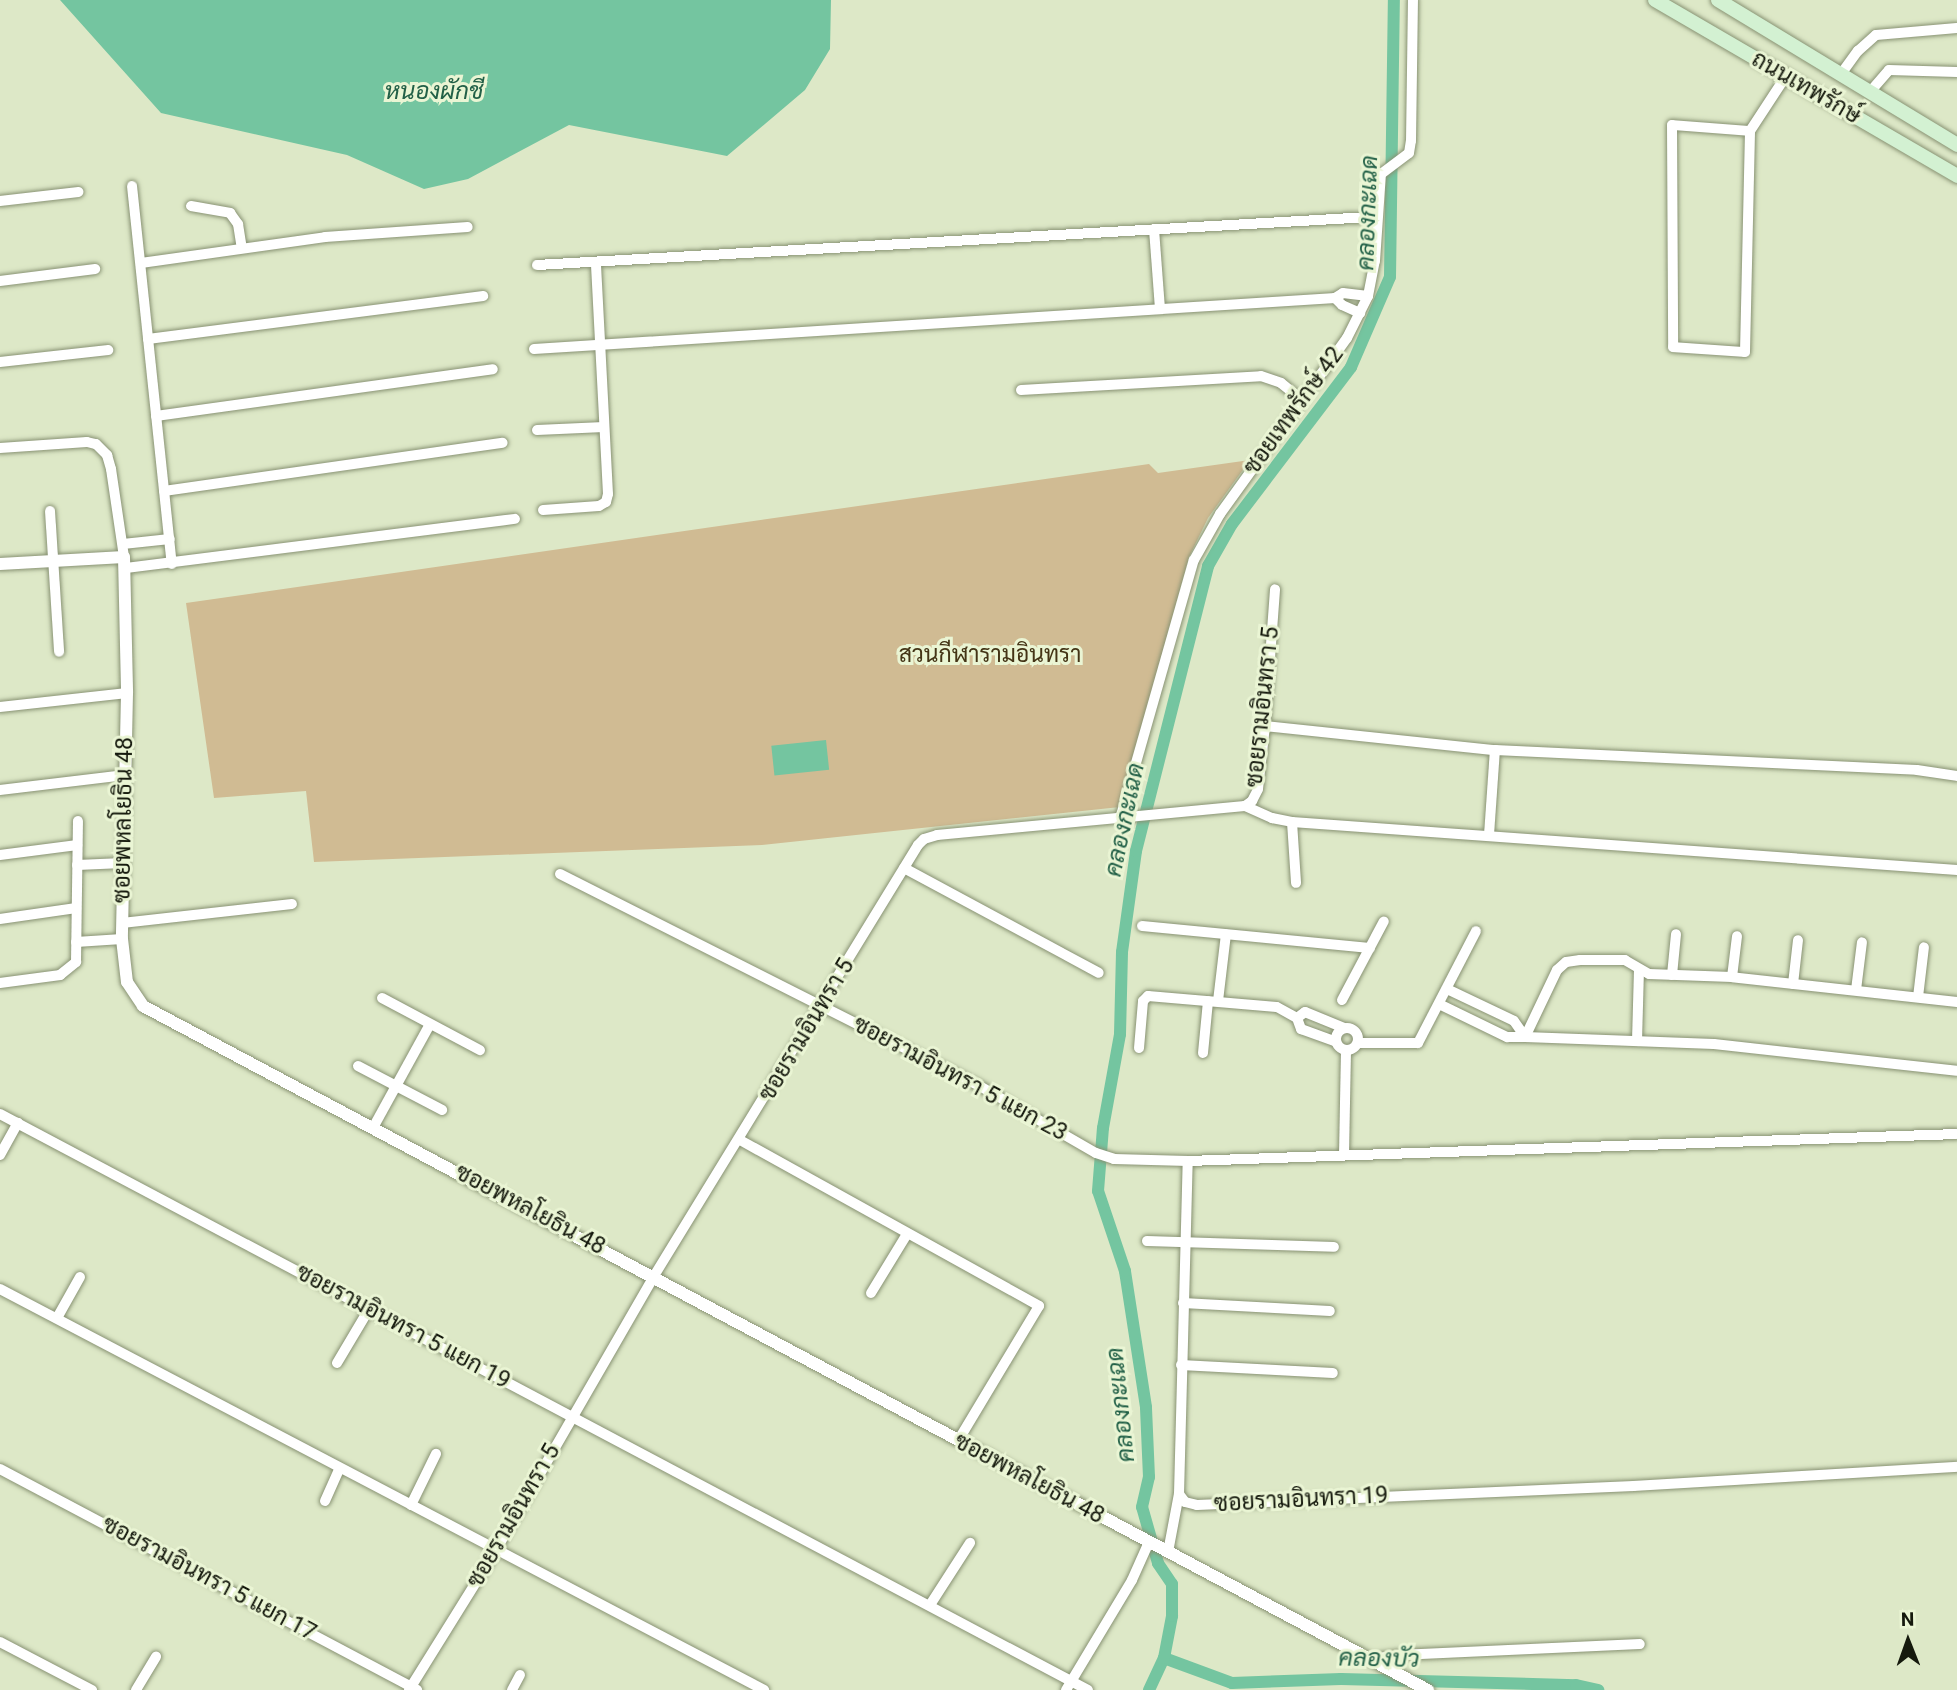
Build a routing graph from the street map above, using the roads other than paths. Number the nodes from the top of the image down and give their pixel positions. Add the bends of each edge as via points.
1 (1413, 0) edge
2 (1655, 0) edge
3 (1720, 1) edge
4 (1957, 28) edge
5 (1957, 72) edge
6 (1841, 74) junction
7 (1786, 76) junction
8 (1869, 93) junction
9 (1750, 131) junction
10 (1957, 145) edge
11 (1957, 176) edge
12 (132, 186) dead end
13 (78, 192) dead end
14 (0, 201) edge
15 (191, 206) dead end
16 (1369, 217) dead end
17 (468, 227) dead end
18 (1154, 229) junction
19 (242, 248) junction
20 (141, 263) junction
21 (596, 264) junction
22 (537, 265) dead end
23 (95, 269) dead end
24 (0, 281) edge
25 (483, 296) dead end
26 (1368, 296) junction
27 (1335, 298) junction
28 (1160, 309) junction
29 (1360, 313) junction
30 (148, 340) junction
31 (600, 346) junction
32 (534, 349) dead end
33 (108, 350) dead end
34 (0, 362) edge
35 (493, 369) dead end
36 (1021, 390) dead end
37 (1301, 399) junction
38 (156, 416) junction
39 (604, 427) junction
40 (537, 430) dead end
41 (503, 443) dead end
42 (0, 448) edge
43 (164, 491) junction
44 (543, 510) dead end
45 (50, 511) dead end
46 (515, 519) dead end
47 (170, 539) junction
48 (124, 556) junction
49 (54, 561) junction
50 (0, 564) edge
51 (172, 564) junction
52 (1275, 589) dead end
53 (59, 652) dead end
54 (127, 693) junction
55 (0, 707) edge
56 (1265, 726) junction
57 (1495, 750) junction
58 (125, 775) junction
59 (1957, 776) edge
60 (0, 790) edge
61 (1245, 806) junction
62 (1120, 819) junction
63 (78, 821) dead end
64 (1292, 822) junction
65 (1489, 835) junction
66 (77, 845) junction
67 (0, 855) edge
68 (123, 863) junction
69 (77, 865) junction
70 (904, 868) junction
71 (1957, 870) edge
72 (560, 874) dead end
73 (1296, 883) dead end
74 (292, 904) dead end
75 (76, 908) junction
76 (0, 919) edge
77 (1384, 921) dead end
78 (122, 923) junction
79 (1142, 926) dead end
80 (1476, 931) dead end
81 (1226, 934) junction
82 (1676, 934) dead end
83 (1737, 936) dead end
84 (121, 939) junction
85 (1798, 940) dead end
86 (76, 942) junction
87 (1862, 942) dead end
88 (1924, 947) dead end
89 (1370, 948) junction
90 (1639, 970) junction
91 (1099, 973) dead end
92 (1672, 975) junction
93 (1732, 977) junction
94 (0, 983) edge
95 (1793, 984) junction
96 (1447, 989) junction
97 (1856, 990) junction
98 (1918, 997) junction
99 (382, 998) dead end
100 (1342, 1000) dead end
101 (1213, 1001) junction
102 (1957, 1002) edge
103 (1439, 1004) junction
104 (822, 1006) junction
105 (1297, 1018) junction
106 (430, 1024) junction
107 (1344, 1028) junction
108 (1525, 1037) junction
109 (1637, 1041) junction
110 (1336, 1042) junction
111 (1358, 1042) junction
112 (1139, 1048) dead end
113 (480, 1050) dead end
114 (1346, 1050) junction
115 (1203, 1053) dead end
116 (358, 1066) dead end
117 (1957, 1071) edge
118 (397, 1085) junction
119 (442, 1110) dead end
120 (0, 1114) edge
121 (18, 1123) junction
122 (374, 1126) junction
123 (1957, 1134) edge
124 (740, 1140) junction
125 (0, 1155) edge
126 (1344, 1155) junction
127 (1188, 1161) junction
128 (907, 1234) junction
129 (1147, 1241) dead end
130 (1186, 1244) junction
131 (1334, 1247) dead end
132 (654, 1276) junction
133 (80, 1277) dead end
134 (0, 1289) edge
135 (871, 1293) dead end
136 (1183, 1303) junction
137 (369, 1309) junction
138 (1330, 1311) dead end
139 (57, 1318) junction
140 (337, 1363) dead end
141 (1181, 1365) junction
142 (1333, 1373) dead end
143 (572, 1416) junction
144 (958, 1441) junction
145 (436, 1454) dead end
146 (1957, 1467) edge
147 (0, 1469) edge
148 (339, 1469) junction
149 (1179, 1494) junction
150 (325, 1501) dead end
151 (411, 1505) junction
152 (1149, 1542) junction
153 (970, 1543) dead end
154 (496, 1550) junction
155 (1168, 1552) junction
156 (930, 1605) junction
157 (0, 1642) edge
158 (1640, 1644) dead end
159 (156, 1657) dead end
160 (1372, 1659) junction
161 (520, 1675) dead end
162 (1068, 1686) edge
163 (1425, 1688) edge
164 (412, 1689) edge
165 (92, 1690) edge
166 (136, 1690) edge
167 (512, 1690) edge
168 (764, 1690) edge
169 (1088, 1690) edge

1 - 26 street, ซอยเทพรักษ์ 42 via 1411,141 1409,153 1387,167 1379,179 1375,261
2 - 7 main road, ถนนเทพรักษ์
3 - 6 main road, ถนนเทพรักษ์
4 - 6 street via 1876,34
5 - 8 street via 1889,71
6 - 8 main road, ถนนเทพรักษ์
7 - 9 street
7 - 11 main road, ถนนเทพรักษ์
8 - 10 main road, ถนนเทพรักษ์
9 - 9 street via 1745,352 1673,347 1672,125
12 - 20 street
13 - 14 street
15 - 19 street via 230,212 238,224
16 - 18 street
17 - 19 street via 363,233
18 - 21 street
18 - 28 street
19 - 20 street
20 - 30 street
21 - 22 street
21 - 31 street
23 - 24 street
25 - 30 street
26 - 27 street via 1342,293
26 - 29 street, ซอยเทพรักษ์ 42
27 - 28 street
27 - 29 street
28 - 31 street
29 - 37 street, ซอยเทพรักษ์ 42
30 - 38 street
31 - 32 street
31 - 39 street
33 - 34 street
35 - 38 street
36 - 37 street via 1261,376 1281,383
37 - 62 street, ซอยเทพรักษ์ 42 via 1220,514 1194,560
38 - 43 street
39 - 40 street
39 - 44 street via 606,502
41 - 43 street
42 - 48 street via 96,444 107,455 111,469
43 - 47 street
45 - 49 street
46 - 51 street
47 - 48 street
47 - 51 street
48 - 49 street
48 - 51 street
48 - 54 street, ซอยพหลโยธิน 48
49 - 50 street
49 - 53 street
52 - 56 street, ซอยรามอินทรา 5
54 - 55 street
54 - 58 street, ซอยพหลโยธิน 48
56 - 57 street
56 - 61 street, ซอยรามอินทรา 5 via 1258,789
57 - 59 street via 1917,770
57 - 65 street
58 - 60 street
58 - 68 street, ซอยพหลโยธิน 48
61 - 62 street, ซอยรามอินทรา 5
61 - 64 street, ซอยรามอินทรา 5
62 - 70 street, ซอยรามอินทรา 5 via 937,835 924,839
63 - 66 street
64 - 65 street, ซอยรามอินทรา 5
64 - 73 street
65 - 71 street, ซอยรามอินทรา 5
66 - 67 street
66 - 69 street
68 - 69 street
68 - 78 street, ซอยพหลโยธิน 48
69 - 75 street
70 - 91 street
70 - 104 street, ซอยรามอินทรา 5
72 - 104 street, ซอยรามอินทรา 5 แยก 23
74 - 78 street
75 - 76 street
75 - 86 street
77 - 89 street
78 - 84 street, ซอยพหลโยธิน 48
79 - 81 street
80 - 96 street
81 - 89 street
81 - 101 street
82 - 92 street
83 - 93 street
84 - 86 street
84 - 122 street, ซอยพหลโยธิน 48 via 130,991 149,1011
85 - 95 street
86 - 94 street via 76,962 67,972
87 - 97 street
88 - 98 street
89 - 100 street
90 - 92 street
90 - 108 street via 1625,960 1566,962 1557,970
90 - 109 street
92 - 93 street
93 - 95 street
95 - 97 street
96 - 103 street
96 - 108 street via 1514,1021
97 - 98 street
98 - 102 street
99 - 106 street
101 - 105 street via 1277,1007
101 - 112 street via 1144,997
101 - 115 street
103 - 108 street via 1507,1037
103 - 111 street via 1418,1043
104 - 124 street, ซอยรามอินทรา 5
104 - 127 street, ซอยรามอินทรา 5 แยก 23 via 978,1084 1096,1153 1114,1159
105 - 107 street via 1305,1013
105 - 110 street via 1301,1029
106 - 113 street
106 - 118 street
107 - 110 street
107 - 111 street via 1357,1032
108 - 109 street
109 - 117 street via 1727,1045
110 - 114 street
111 - 114 street
114 - 126 street
116 - 118 street
118 - 119 street
118 - 122 street
120 - 121 street, ซอยรามอินทรา 5 แยก 19
121 - 125 street
121 - 137 street, ซอยรามอินทรา 5 แยก 19
122 - 132 street, ซอยพหลโยธิน 48
123 - 126 street, ซอยรามอินทรา 5 แยก 23
124 - 128 street
124 - 132 street, ซอยรามอินทรา 5
126 - 127 street, ซอยรามอินทรา 5 แยก 23
127 - 130 street
128 - 135 street
128 - 144 street via 1039,1306
129 - 130 street
130 - 131 street
130 - 136 street
132 - 143 street, ซอยรามอินทรา 5
132 - 144 street, ซอยพหลโยธิน 48
133 - 139 street
134 - 139 street
136 - 138 street
136 - 141 street
137 - 140 street
137 - 143 street, ซอยรามอินทรา 5 แยก 19
139 - 148 street
141 - 142 street
141 - 149 street
143 - 154 street, ซอยรามอินทรา 5
143 - 156 street, ซอยรามอินทรา 5 แยก 19
144 - 152 street, ซอยพหลโยธิน 48
145 - 151 street
146 - 149 street, ซอยรามอินทรา 19 via 1197,1505 1185,1502
147 - 164 street, ซอยรามอินทรา 5 แยก 17
148 - 150 street
148 - 151 street
149 - 155 street
151 - 154 street
152 - 155 street, ซอยพหลโยธิน 48
152 - 162 street via 1132,1580
153 - 156 street
154 - 164 street, ซอยรามอินทรา 5
154 - 168 street
155 - 160 street, ซอยพหลโยธิน 48
156 - 162 street, ซอยรามอินทรา 5 แยก 19
157 - 165 street
158 - 160 street
159 - 166 street
160 - 163 street, ซอยพหลโยธิน 48
161 - 167 street
162 - 169 street, ซอยรามอินทรา 5 แยก 19

